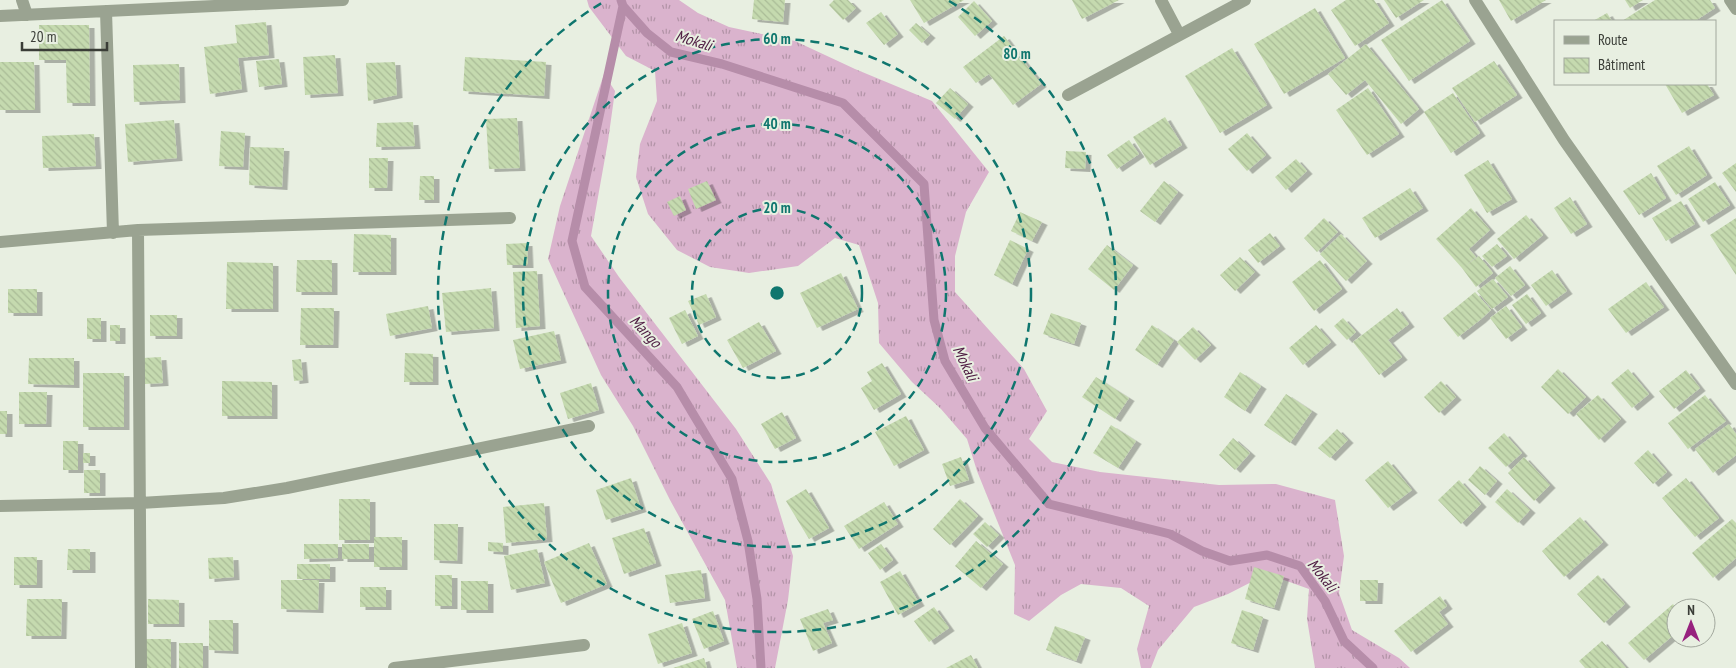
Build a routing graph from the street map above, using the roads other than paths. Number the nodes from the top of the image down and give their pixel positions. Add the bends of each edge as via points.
1 (22, 0) edge
2 (343, 0) edge
3 (1161, 0) edge
4 (1245, 0) edge
5 (1475, 0) edge
6 (1730, 0) edge
7 (1736, 8) edge
8 (106, 11) junction
9 (0, 16) edge
10 (27, 16) junction
11 (1179, 34) junction
12 (1068, 95) dead end
13 (510, 218) dead end
14 (138, 230) junction
15 (113, 233) junction
16 (0, 242) edge
17 (1736, 384) edge
18 (589, 426) dead end
19 (140, 503) junction
20 (0, 506) edge
21 (584, 645) dead end
22 (141, 668) edge
23 (394, 668) edge

1 - 10 street
2 - 8 street
3 - 11 street
4 - 11 street
5 - 17 street via 1564,140
6 - 7 street
8 - 10 street
8 - 15 street
9 - 10 street
11 - 12 street
13 - 14 street
14 - 15 street
14 - 19 street
15 - 16 street
18 - 19 street via 287,488 224,498
19 - 20 street
19 - 22 street
21 - 23 street

